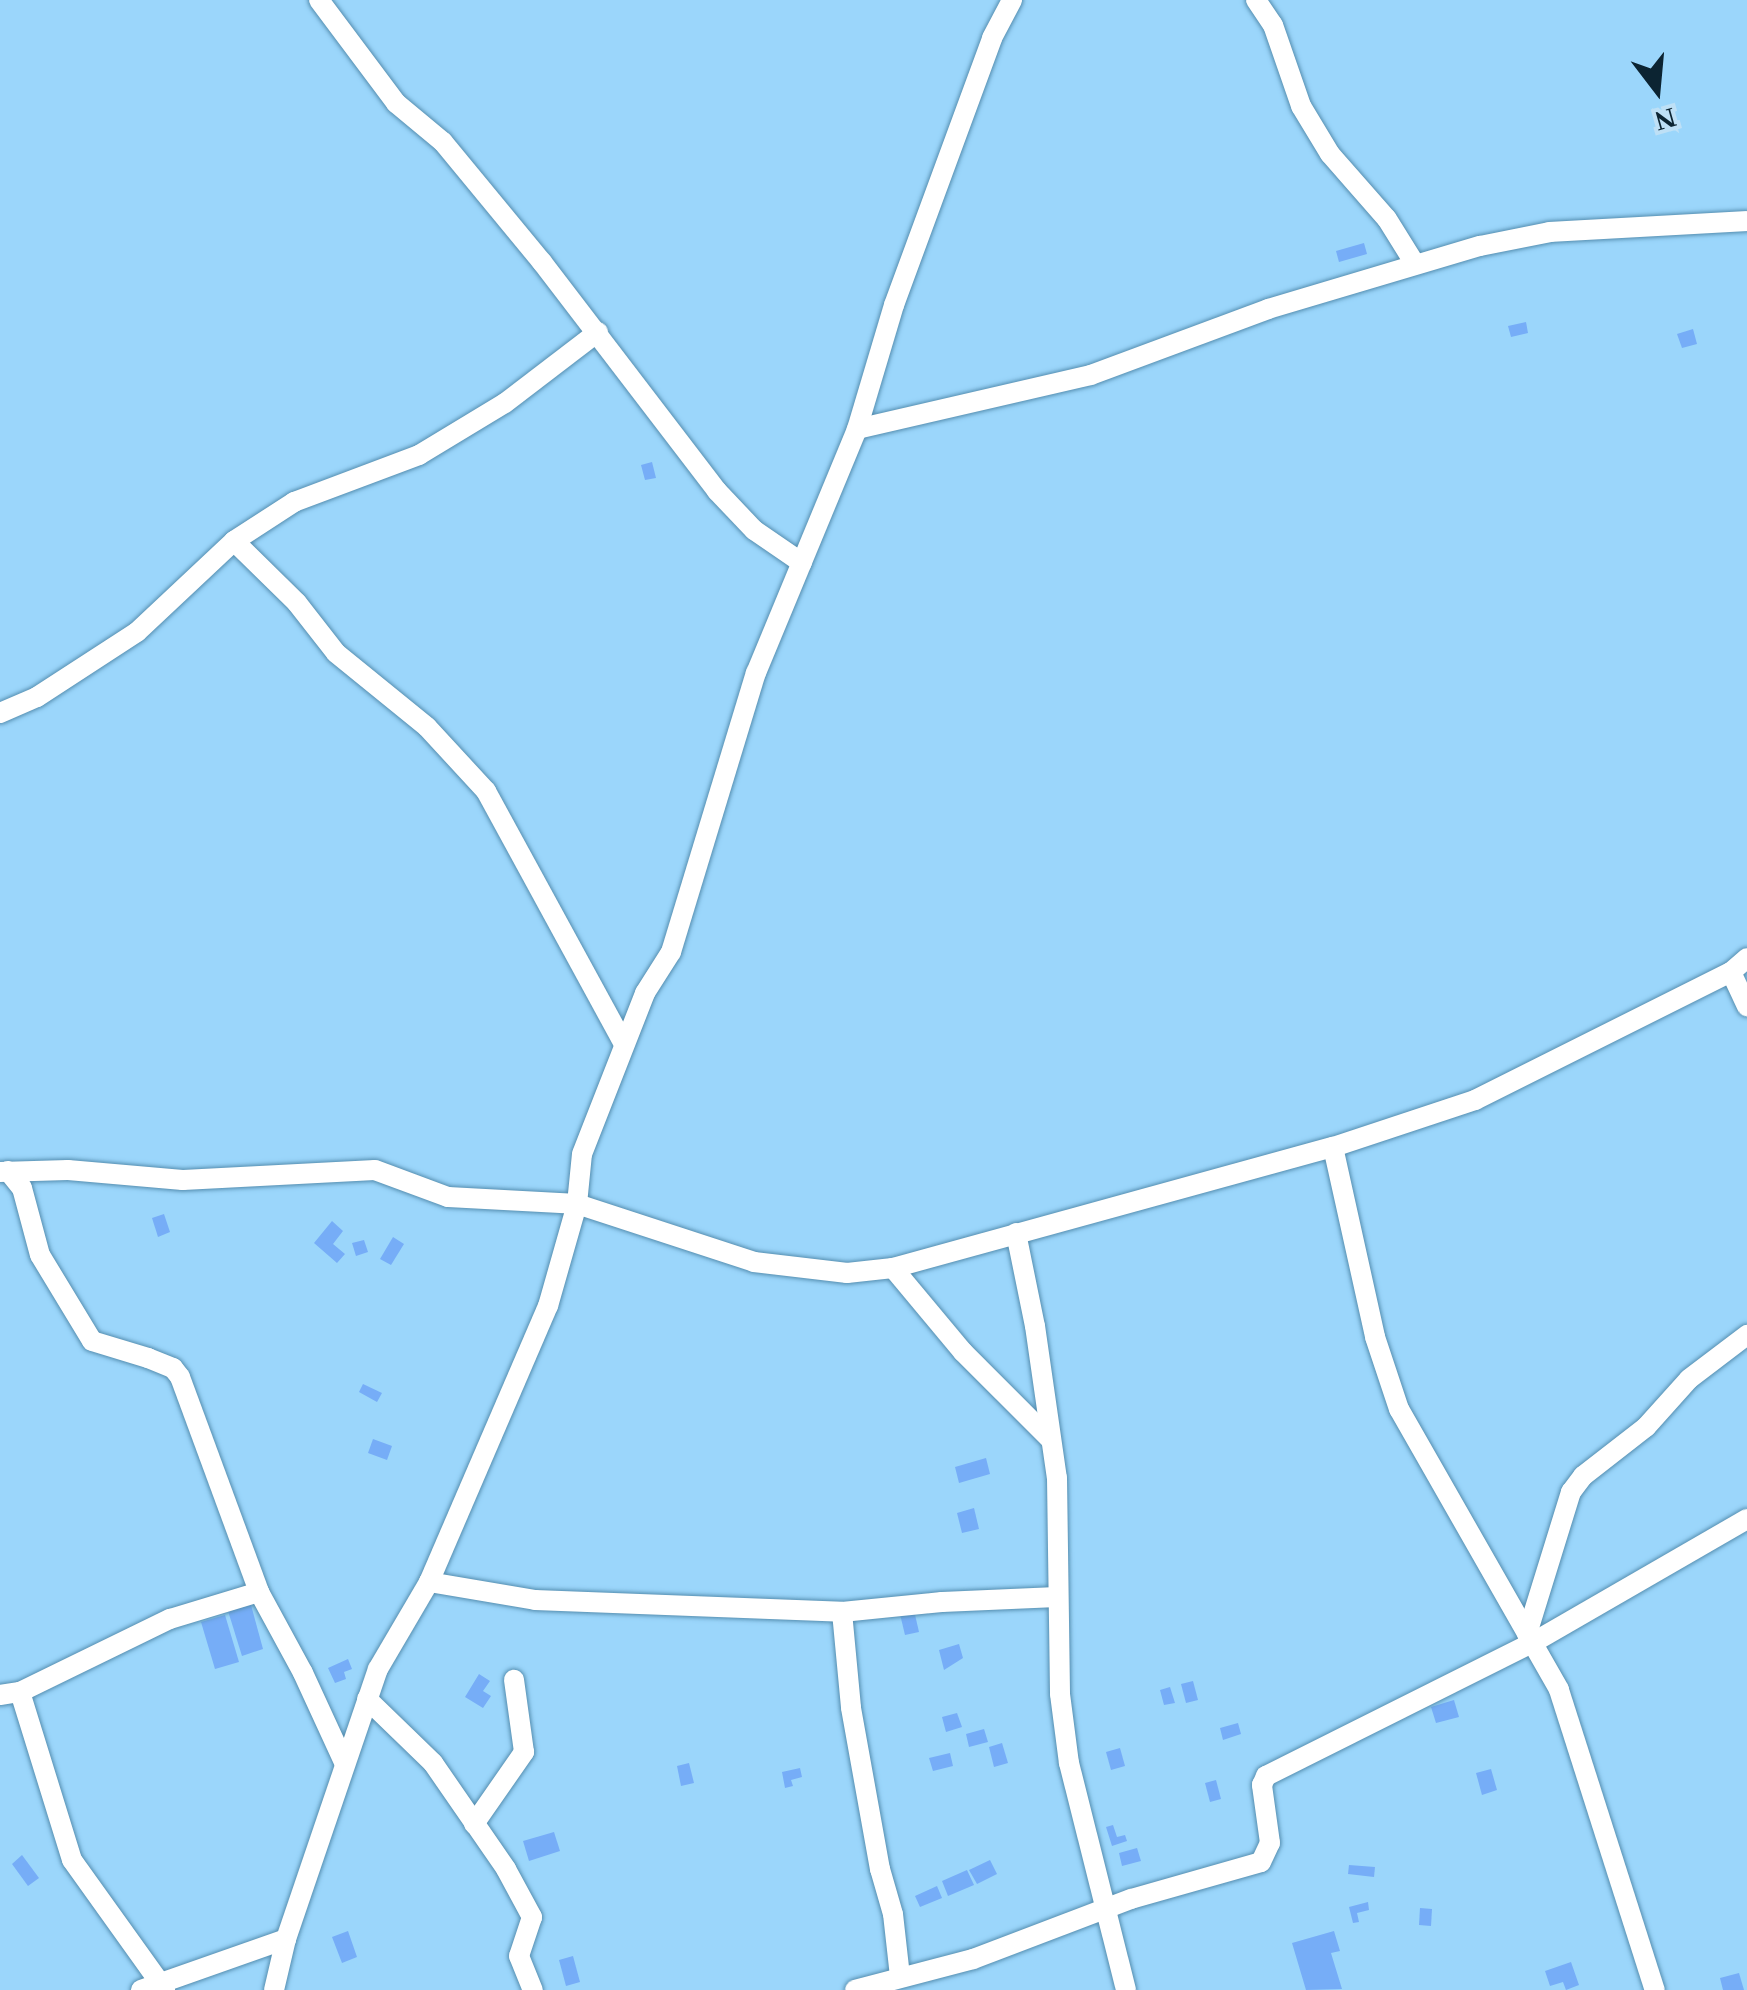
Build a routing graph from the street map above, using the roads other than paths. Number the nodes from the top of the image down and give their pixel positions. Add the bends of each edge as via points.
1 (319, 0) edge
2 (1012, 0) edge
3 (1256, 0) edge
4 (1747, 221) edge
5 (1416, 264) junction
6 (598, 332) junction
7 (857, 430) junction
8 (234, 541) junction
9 (802, 563) junction
10 (0, 714) edge
11 (1747, 958) edge
12 (1731, 972) junction
13 (1747, 1006) edge
14 (623, 1042) junction
15 (1334, 1147) junction
16 (4, 1172) edge
17 (577, 1204) junction
18 (1016, 1233) junction
19 (893, 1268) junction
20 (1747, 1335) edge
21 (1050, 1439) junction
22 (1747, 1519) edge
23 (429, 1582) junction
24 (259, 1592) junction
25 (1056, 1597) junction
26 (842, 1612) junction
27 (1530, 1638) junction
28 (514, 1680) dead end
29 (10, 1694) edge
30 (366, 1699) junction
31 (344, 1762) junction
32 (474, 1824) junction
33 (1104, 1908) junction
34 (286, 1939) junction
35 (900, 1976) junction
36 (156, 1988) edge
37 (274, 1990) edge
38 (533, 1990) edge
39 (855, 1990) edge
40 (1126, 1990) edge
41 (1656, 1990) edge

1 - 6 street via 396,103 444,142
2 - 7 street via 894,306
3 - 5 street via 1273,25 1301,106 1330,154
4 - 5 street via 1550,232
5 - 7 street via 1268,309 1090,375
6 - 8 street via 505,403 419,455 322,488
6 - 9 street via 718,491 754,530
7 - 9 street
8 - 10 street via 137,632
8 - 14 street via 336,653 427,727 486,791
9 - 14 street via 756,673 670,952
11 - 12 street
12 - 13 street
12 - 15 street via 1474,1100
14 - 17 street via 582,1154
15 - 18 street
15 - 27 street via 1375,1337 1399,1409
16 - 17 street via 184,1180 376,1170 448,1197
16 - 24 street via 23,1192 40,1255 92,1340 173,1368 180,1377
17 - 19 street via 754,1262 847,1273
17 - 23 street via 548,1306
18 - 19 street
18 - 21 street
19 - 21 street via 963,1352
20 - 27 street via 1689,1379 1571,1492
21 - 25 street via 1057,1478
22 - 27 street
23 - 26 street via 536,1600
23 - 30 street
24 - 29 street via 170,1619
24 - 31 street
25 - 26 street
25 - 33 street via 1068,1763
26 - 35 street via 851,1708 894,1914
27 - 33 street via 1266,1776 1270,1844 1260,1862
27 - 41 street via 1566,1708
28 - 32 street via 524,1752
29 - 36 street via 72,1860
30 - 31 street
30 - 32 street via 414,1742
31 - 34 street
32 - 38 street via 532,1918 518,1951
33 - 35 street via 973,1958
33 - 40 street
34 - 36 street
34 - 37 street
35 - 39 street

